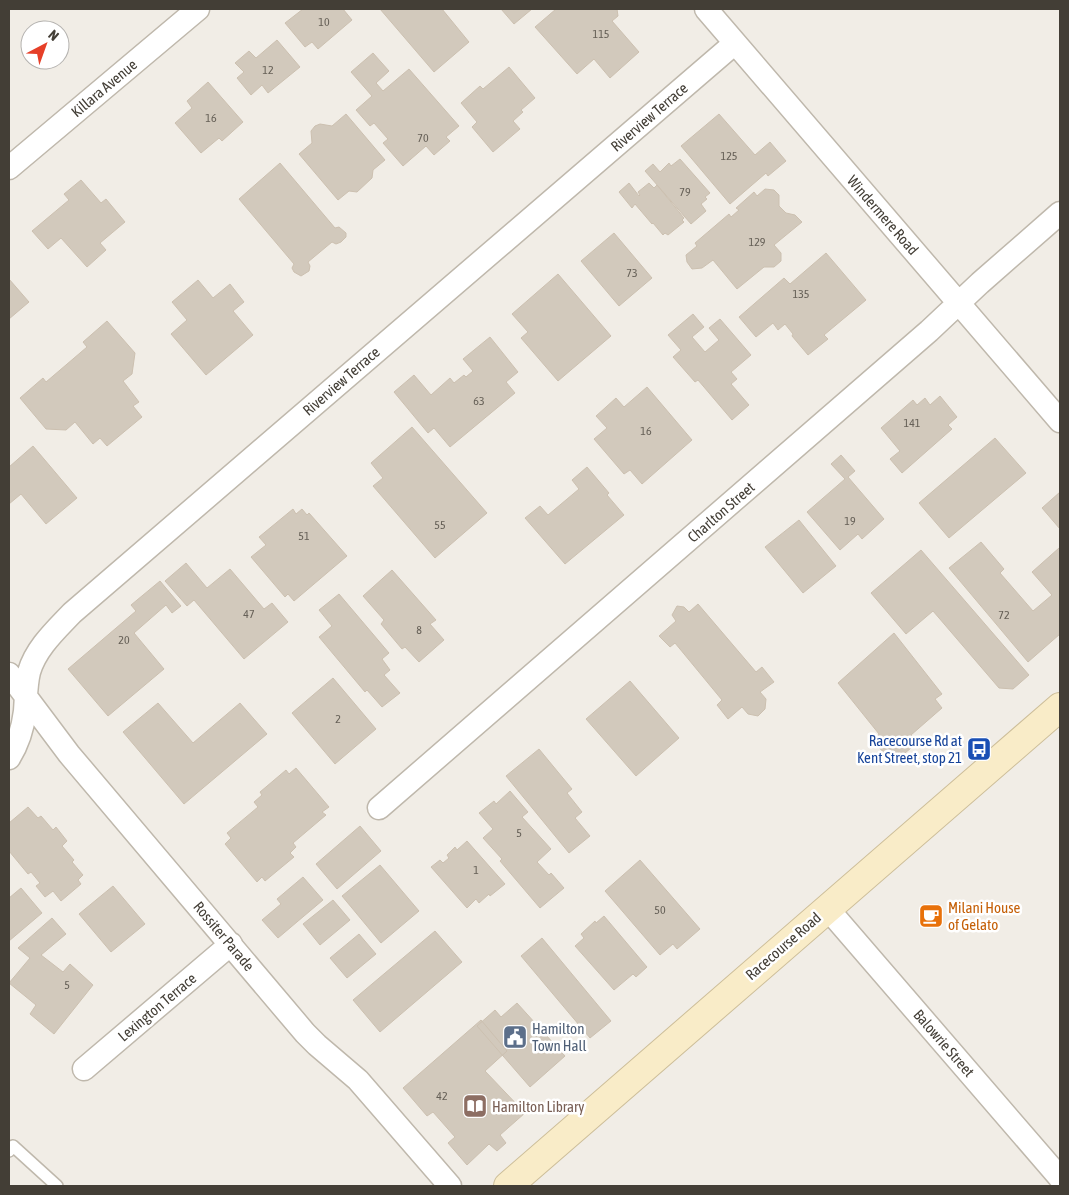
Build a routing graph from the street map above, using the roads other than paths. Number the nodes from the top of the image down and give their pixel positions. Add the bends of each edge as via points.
1 (198, 9) edge
2 (706, 9) edge
3 (735, 43) junction
4 (9, 168) edge
5 (1060, 213) edge
6 (959, 303) junction
7 (1060, 421) edge
8 (9, 674) edge
9 (26, 697) junction
10 (1060, 707) edge
11 (9, 758) edge
12 (379, 808) dead end
13 (827, 908) junction
14 (231, 944) junction
15 (84, 1069) dead end
16 (11, 1148) edge
17 (1060, 1178) edge
18 (57, 1186) edge
19 (450, 1186) edge
20 (508, 1186) edge

1 - 4 street, Killara Avenue
2 - 3 street, Windermere Road
3 - 6 street, Windermere Road
3 - 9 street, Riverview Terrace via 89,598 39,650 30,669
5 - 6 street, Charlton Street
6 - 7 street, Windermere Road
6 - 12 street, Charlton Street
8 - 9 street, Rossiter Parade
9 - 11 street, Riverview Terrace via 20,733
9 - 14 street, Rossiter Parade via 73,760
10 - 13 street, Racecourse Road
13 - 17 street, Balowrie Street
13 - 20 street, Racecourse Road
14 - 15 street, Lexington Terrace
14 - 19 street, Rossiter Parade via 305,1033 358,1080
16 - 18 lane

